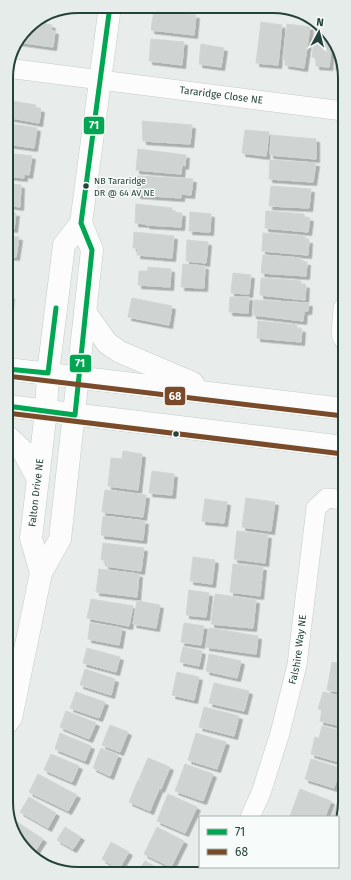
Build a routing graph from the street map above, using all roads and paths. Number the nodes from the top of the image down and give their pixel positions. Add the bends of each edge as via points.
1 (109, 13) edge
2 (14, 69) edge
3 (100, 80) junction
4 (338, 110) edge
5 (81, 223) junction
6 (85, 312) junction
7 (13, 370) edge
8 (48, 374) junction
9 (78, 377) junction
10 (220, 394) junction
11 (13, 407) edge
12 (338, 408) edge
13 (46, 411) junction
14 (75, 415) junction
15 (13, 442) edge
16 (338, 446) edge
17 (38, 479) junction
18 (338, 499) edge
19 (41, 574) junction
20 (13, 708) edge
21 (250, 816) edge

1 - 3 street
2 - 3 street, Tararidge Close NE
3 - 4 street, Tararidge Close NE
3 - 5 street
5 - 6 street, Falton Drive NE via 92,250
5 - 8 street, Falton Drive NE via 64,245
6 - 9 street, Falton Drive NE
6 - 10 street via 100,336 120,352
7 - 8 street
8 - 9 street
8 - 13 street, Falton Drive NE
9 - 10 street
9 - 14 street, Falton Drive NE
10 - 12 street
11 - 13 street
13 - 14 street
13 - 17 street, Falton Drive NE
14 - 16 street
14 - 19 street, Falton Drive NE via 60,539
15 - 17 street via 23,451
17 - 19 street, Falton Drive NE via 31,538
18 - 21 street, Falshire Way NE via 327,498 316,508 297,665 275,748 261,793
19 - 20 street, Falton Drive NE

